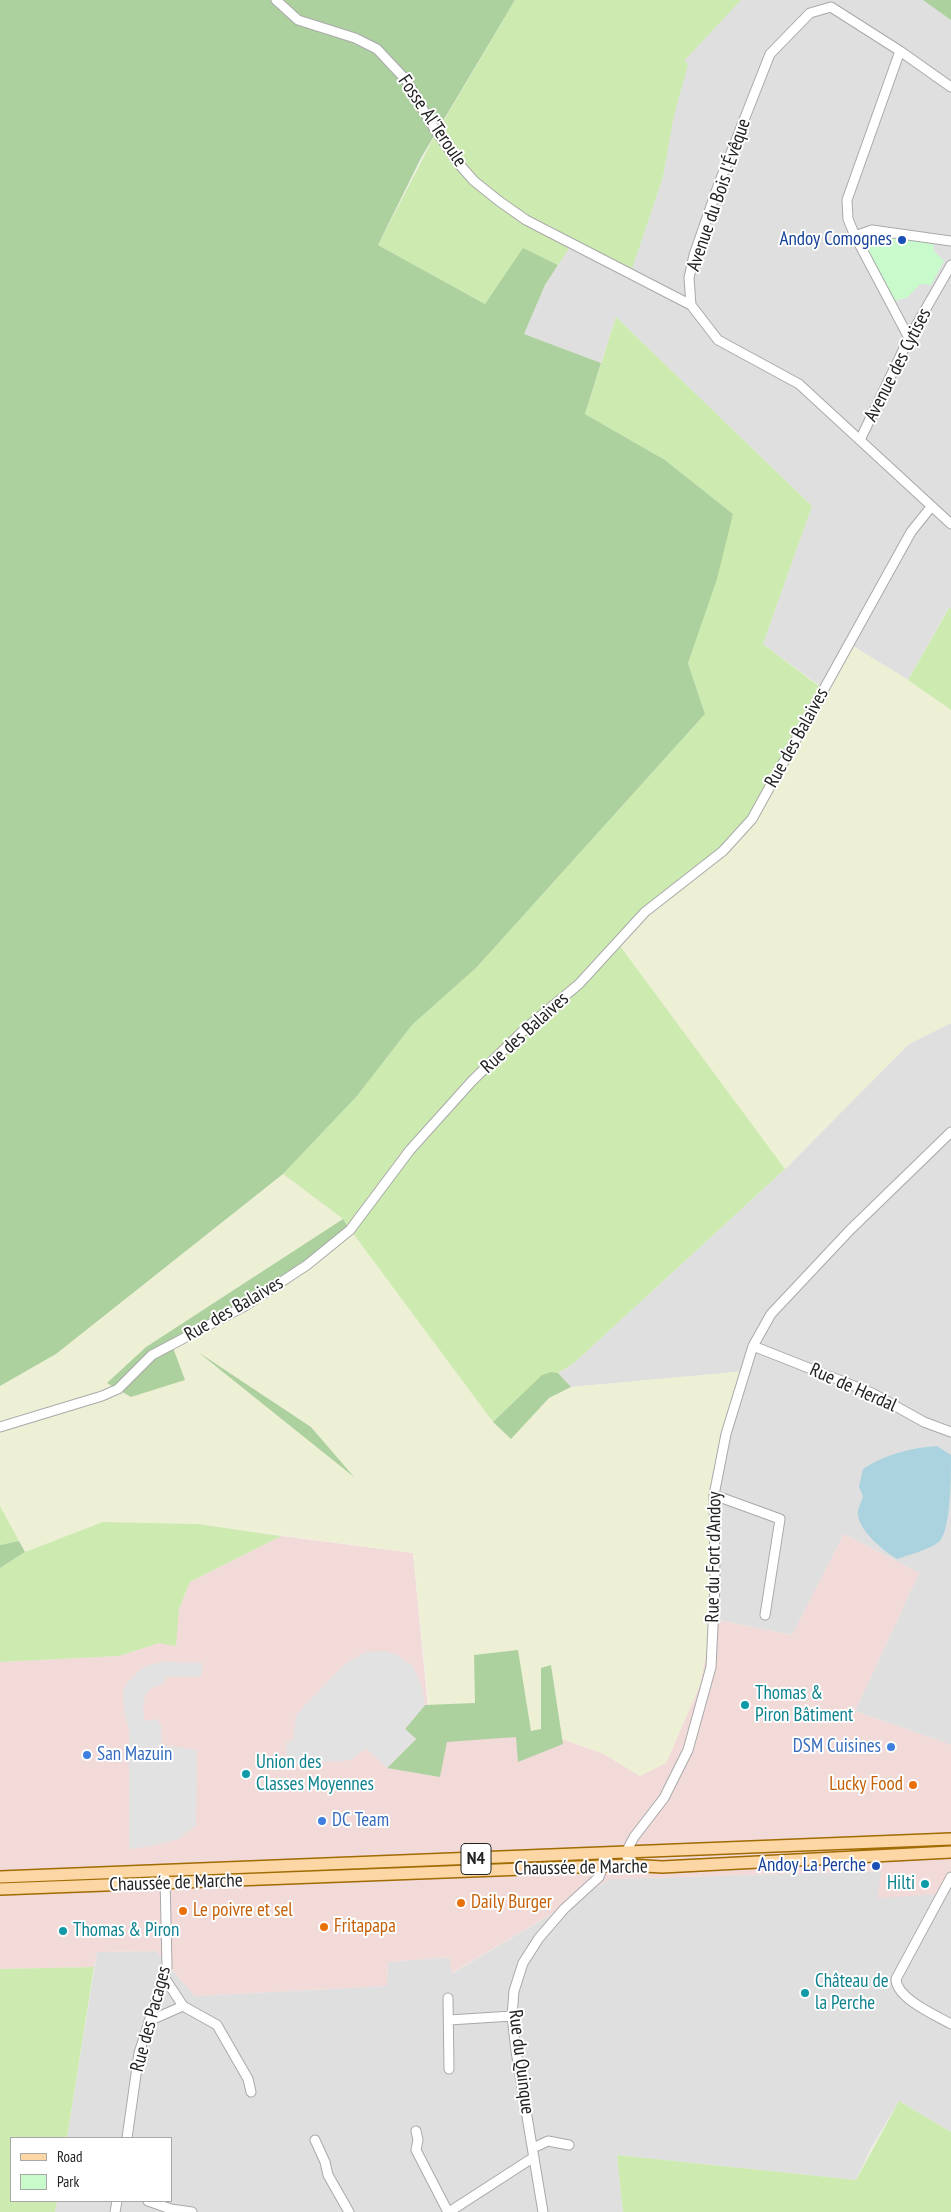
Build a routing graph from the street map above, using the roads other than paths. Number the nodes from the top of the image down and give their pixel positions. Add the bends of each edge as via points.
1 (276, 0) edge
2 (900, 51) junction
3 (951, 88) edge
4 (855, 236) junction
5 (951, 242) edge
6 (951, 265) edge
7 (691, 305) junction
8 (909, 338) junction
9 (860, 440) junction
10 (931, 507) junction
11 (950, 519) edge
12 (951, 1132) edge
13 (753, 1346) junction
14 (0, 1427) edge
15 (951, 1432) edge
16 (714, 1495) junction
17 (765, 1615) dead end
18 (951, 1839) edge
19 (626, 1852) junction
20 (951, 1852) edge
21 (605, 1853) junction
22 (628, 1865) junction
23 (605, 1866) junction
24 (165, 1870) junction
25 (0, 1877) edge
26 (951, 1877) edge
27 (165, 1883) junction
28 (0, 1889) edge
29 (949, 1889) edge
30 (164, 1977) junction
31 (448, 1998) dead end
32 (183, 2006) junction
33 (512, 2016) junction
34 (449, 2020) junction
35 (149, 2022) junction
36 (951, 2024) edge
37 (449, 2069) dead end
38 (251, 2092) dead end
39 (416, 2131) dead end
40 (126, 2137) edge
41 (315, 2140) dead end
42 (569, 2145) dead end
43 (534, 2153) junction
44 (151, 2202) edge
45 (192, 2212) edge
46 (349, 2212) edge
47 (448, 2212) edge
48 (543, 2212) edge

1 - 7 street, Fosse Al'Teroule via 298,20 355,38 377,49 407,81 459,164 474,181 506,206 526,220
2 - 3 street
2 - 4 street via 847,200 848,219
2 - 7 street, Avenue du Bois l'Évêque via 831,7 810,13 770,54 694,256 689,278
4 - 5 street via 872,230
4 - 8 street
6 - 8 street, Avenue des Cytises
7 - 9 street via 718,340 799,384
8 - 9 street, Avenue des Cytises
9 - 10 street
10 - 11 street
10 - 14 street, Rue des Balaives via 911,532 752,819 723,851 645,912 579,984 525,1029 472,1081 410,1150 350,1230 307,1265 245,1306 152,1355 118,1389
12 - 13 street, Rue du Fort d'Andoy via 850,1230 771,1314
13 - 15 street, Rue de Herdal via 872,1393 924,1422
13 - 16 street, Rue du Fort d'Andoy via 726,1434
16 - 17 street via 780,1519
16 - 19 street, Rue du Fort d'Andoy via 715,1585 711,1667 688,1750 664,1798
18 - 19 main road, Chaussée de Marche / N4
19 - 21 main road, Chaussée de Marche / N4
19 - 22 street
20 - 22 main road, Chaussée de Marche / N4 via 672,1866
21 - 23 street
21 - 24 main road, Chaussée de Marche / N4
22 - 23 main road, Chaussée de Marche / N4
23 - 27 main road, Chaussée de Marche / N4
23 - 33 street, Rue du Quinque via 599,1877 550,1924 529,1952 514,1991
24 - 25 main road, Chaussée de Marche / N4
24 - 27 street, Rue des Pacages
26 - 29 street
27 - 28 main road, Chaussée de Marche / N4
27 - 30 street, Rue des Pacages via 167,1967
29 - 36 street via 896,1979 896,1987 902,1995
30 - 32 street
30 - 35 street, Rue des Pacages
31 - 34 street
32 - 35 street
32 - 38 street via 217,2025 248,2079
33 - 34 street
33 - 43 street, Rue du Quinque
34 - 37 street
35 - 40 street, Rue des Pacages via 139,2053
39 - 47 street via 416,2150
41 - 46 street via 328,2175
42 - 43 street via 548,2141
43 - 47 street
43 - 48 street, Rue du Quinque
44 - 45 street

